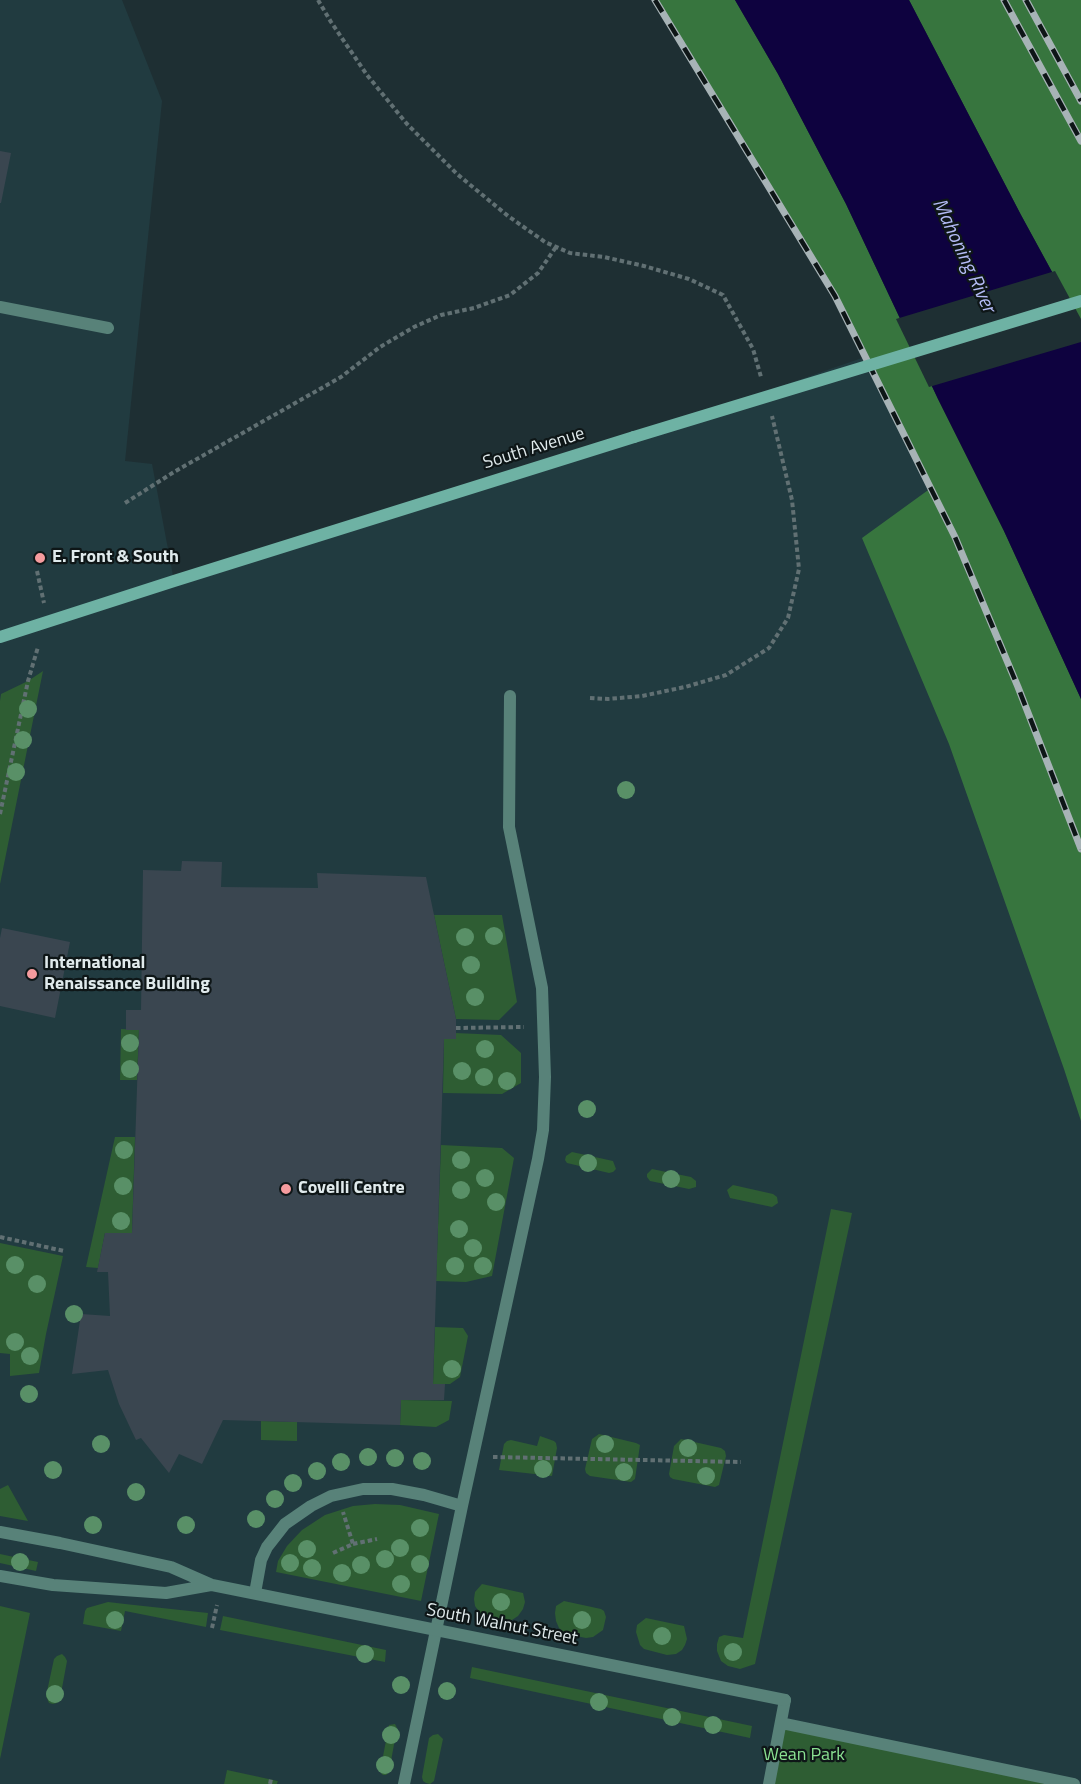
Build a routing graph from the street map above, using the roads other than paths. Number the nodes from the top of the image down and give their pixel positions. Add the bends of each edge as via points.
1 (1081, 301) edge
2 (0, 307) edge
3 (108, 328) dead end
4 (0, 637) edge
5 (510, 696) dead end
6 (462, 1506) junction
7 (0, 1532) edge
8 (0, 1576) edge
9 (212, 1585) junction
10 (255, 1593) junction
11 (436, 1630) junction
12 (781, 1723) junction
13 (404, 1784) edge
14 (769, 1784) edge
15 (1074, 1784) edge

1 - 4 main road, South Avenue, bridge
2 - 3 street
5 - 6 street via 509,827 542,988 543,1130
6 - 10 street via 392,1489 363,1489 331,1496 285,1524 261,1560
6 - 11 street
7 - 9 street, South Walnut Street via 171,1567
8 - 9 street, South Walnut Street via 53,1585 166,1593
9 - 10 street, South Walnut Street
10 - 11 street, South Walnut Street
11 - 12 street, South Walnut Street via 785,1700
11 - 13 street
12 - 14 street
12 - 15 street

